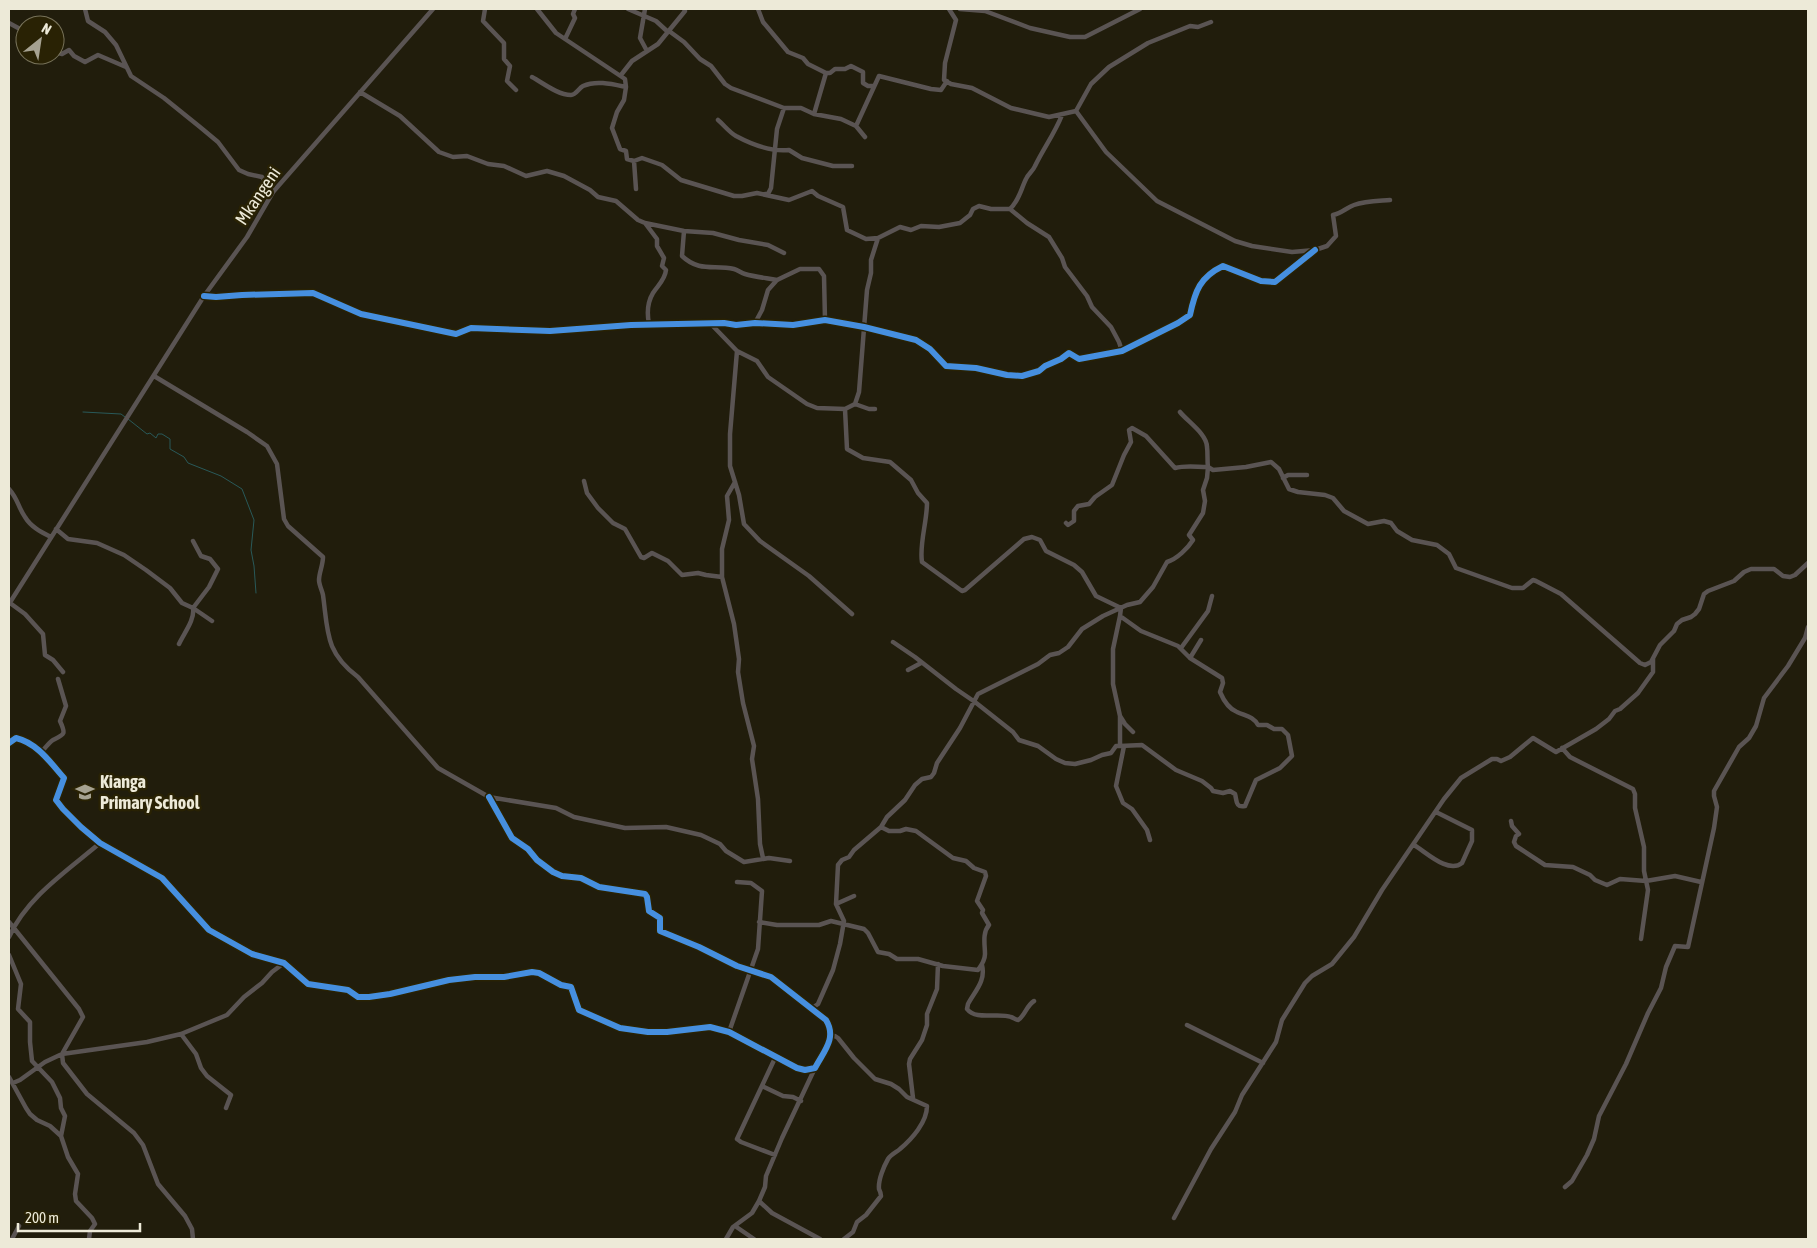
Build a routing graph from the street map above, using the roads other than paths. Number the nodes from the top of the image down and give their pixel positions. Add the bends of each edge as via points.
1 (85, 9) edge
2 (433, 9) edge
3 (485, 9) edge
4 (546, 9) edge
5 (575, 9) edge
6 (628, 9) edge
7 (645, 9) edge
8 (684, 9) edge
9 (758, 9) edge
10 (949, 9) edge
11 (960, 9) edge
12 (1140, 9) edge
13 (539, 11) edge
14 (643, 15) junction
15 (1211, 22) dead end
16 (669, 31) junction
17 (565, 39) junction
18 (647, 51) junction
19 (65, 52) edge
20 (126, 67) junction
21 (826, 74) junction
22 (621, 75) junction
23 (532, 77) dead end
24 (947, 82) junction
25 (626, 86) junction
26 (873, 86) junction
27 (516, 90) dead end
28 (360, 92) junction
29 (784, 108) junction
30 (1076, 111) junction
31 (814, 114) junction
32 (1062, 115) junction
33 (718, 120) dead end
34 (856, 126) junction
35 (865, 137) dead end
36 (776, 150) junction
37 (634, 161) junction
38 (852, 166) dead end
39 (636, 189) dead end
40 (273, 192) junction
41 (764, 194) junction
42 (1390, 200) dead end
43 (1010, 209) junction
44 (644, 223) junction
45 (684, 231) junction
46 (878, 238) junction
47 (1315, 250) junction
48 (784, 253) dead end
49 (777, 280) junction
50 (204, 296) junction
51 (825, 320) junction
52 (710, 323) junction
53 (649, 324) junction
54 (755, 324) junction
55 (864, 327) junction
56 (737, 351) junction
57 (1122, 351) junction
58 (154, 376) junction
59 (854, 404) junction
60 (845, 409) junction
61 (874, 409) dead end
62 (1180, 412) dead end
63 (1208, 467) junction
64 (1307, 475) dead end
65 (1283, 478) junction
66 (584, 481) dead end
67 (735, 482) junction
68 (9, 489) edge
69 (1066, 523) dead end
70 (56, 529) junction
71 (51, 537) junction
72 (193, 541) dead end
73 (1808, 564) edge
74 (722, 577) junction
75 (1212, 596) dead end
76 (9, 604) edge
77 (193, 608) junction
78 (1121, 608) junction
79 (852, 614) dead end
80 (1120, 616) junction
81 (212, 621) dead end
82 (1808, 627) edge
83 (1201, 640) dead end
84 (892, 642) dead end
85 (180, 644) dead end
86 (1181, 648) junction
87 (1190, 658) junction
88 (1653, 658) junction
89 (921, 663) junction
90 (908, 670) dead end
91 (63, 672) dead end
92 (58, 679) dead end
93 (975, 702) junction
94 (1120, 716) junction
95 (1133, 732) dead end
96 (9, 743) edge
97 (1122, 746) junction
98 (1562, 748) junction
99 (41, 752) junction
100 (489, 797) junction
101 (1436, 812) junction
102 (1511, 821) dead end
103 (881, 827) junction
104 (1150, 840) dead end
105 (100, 843) junction
106 (1414, 845) junction
107 (763, 858) junction
108 (790, 861) dead end
109 (1646, 881) junction
110 (737, 882) dead end
111 (1701, 882) junction
112 (854, 896) dead end
113 (836, 904) junction
114 (9, 922) edge
115 (759, 922) junction
116 (845, 924) junction
117 (13, 928) junction
118 (9, 938) edge
119 (1641, 939) dead end
120 (9, 955) edge
121 (284, 962) junction
122 (938, 964) junction
123 (982, 965) junction
124 (750, 970) junction
125 (1034, 1001) dead end
126 (812, 1009) junction
127 (1188, 1026) dead end
128 (729, 1032) junction
129 (181, 1034) junction
130 (831, 1037) junction
131 (62, 1054) junction
132 (776, 1056) junction
133 (1263, 1064) junction
134 (38, 1067) junction
135 (815, 1068) junction
136 (9, 1077) edge
137 (13, 1083) junction
138 (762, 1086) junction
139 (913, 1098) junction
140 (801, 1101) junction
141 (226, 1108) dead end
142 (61, 1136) junction
143 (775, 1155) junction
144 (1565, 1187) dead end
145 (759, 1201) junction
146 (1174, 1218) dead end
147 (18, 1226) dead end
148 (735, 1226) junction
149 (12, 1239) edge
150 (89, 1239) edge
151 (193, 1239) edge
152 (726, 1239) edge
153 (754, 1239) edge
154 (820, 1239) edge
155 (844, 1239) edge

1 - 20 street via 88,21 106,32 116,45
2 - 28 street, Mkangeni
3 - 27 street via 483,21 504,43 504,58 510,66 507,81
4 - 13 street
5 - 17 street via 575,18
6 - 14 street
7 - 14 street
8 - 16 street
9 - 21 street via 763,22 788,52
10 - 24 street via 956,20 945,63 944,80
11 - 12 street via 985,11 1030,28 1070,37 1084,37
13 - 17 street
14 - 16 street
14 - 18 street via 640,38
15 - 30 street via 1190,26 1148,43 1122,58 1090,84
16 - 18 street
16 - 29 street via 711,66 725,84
17 - 22 street
18 - 22 street via 632,61
19 - 20 street via 68,50 85,62 98,55
20 - 40 street via 131,76 218,142 239,170 262,177
21 - 26 street via 851,66 863,72 863,83
21 - 31 street
22 - 25 street
23 - 25 street via 570,95 592,83
24 - 26 street via 941,90 879,76
24 - 32 street via 972,88 1011,108 1049,118
25 - 37 street via 624,100 612,128 620,149
26 - 34 street
28 - 40 street, Mkangeni
28 - 44 street via 400,116 439,152 504,166 526,176 547,172 564,176 598,197 616,201
29 - 31 street via 801,108
29 - 36 street via 777,129
30 - 32 street
30 - 47 street via 1106,152 1157,201 1252,246 1292,252
31 - 34 street
32 - 43 street via 1026,179 1017,202
33 - 36 street via 737,136
34 - 35 street
36 - 38 street via 789,150 802,158 833,166
36 - 41 street via 771,188 768,194
37 - 39 street
37 - 41 street via 642,158 662,165 689,183 734,196
40 - 50 street, Mkangeni via 247,237
41 - 46 street via 789,200 812,191 843,207 847,230 866,239
42 - 47 street via 1352,206 1333,215 1336,236 1326,246
43 - 46 street via 979,206 960,223 938,228 921,226 911,230 900,227
43 - 57 street via 1049,237 1092,308 1111,327
44 - 45 street
44 - 53 street via 657,239 664,258 662,266 666,270 665,278 647,307
45 - 48 street via 713,233 768,245
45 - 49 street via 682,256 687,261 703,268 729,268
46 - 55 street via 867,290
47 - 57 street via 1275,282 1261,281 1224,266 1214,270 1194,295 1189,317
49 - 51 street via 800,269 819,269 824,276
49 - 54 street via 768,290
50 - 53 street via 313,293 361,314 456,334 470,328 550,331
50 - 58 street, Mkangeni
51 - 54 street via 793,325
51 - 55 street
52 - 53 street
52 - 54 street
52 - 56 street
55 - 57 street via 916,340 946,366 1008,375 1022,376 1039,371 1069,353 1079,359
55 - 59 street via 860,392
56 - 60 street via 757,361 768,377 807,404 817,408
56 - 67 street via 730,434 730,466
58 - 70 street, Mkangeni
58 - 100 street via 268,446 277,464 284,519 323,557 319,580 333,652 438,768
59 - 60 street
59 - 61 street
60 - 78 street via 847,449 863,458 890,462 911,480 927,503 920,553 922,562 944,579 965,590 1024,539 1032,537 1040,540 1046,551 1082,572 1096,596
62 - 63 street via 1208,445
63 - 65 street via 1212,470 1271,462
63 - 69 street via 1186,465 1175,468 1146,436 1132,428 1131,442 1112,485 1090,504 1078,506 1074,511 1074,521
63 - 78 street via 1202,490 1203,513 1190,531 1192,542 1167,562 1140,602
64 - 65 street
65 - 88 street via 1289,489 1333,498 1344,511 1368,524 1384,521 1412,540 1434,543 1449,554 1456,568 1512,588 1523,588 1536,581 1561,594 1640,664 1645,665
66 - 74 street via 587,493 598,508 625,529 641,557 652,553 682,575 698,573
67 - 74 street via 727,496 729,520 722,549
67 - 79 street via 744,524 760,541 809,576
68 - 71 street via 25,517
70 - 71 street, Mkangeni
70 - 77 street via 68,539 97,543 124,555 170,588 182,603
71 - 76 street, Mkangeni
72 - 77 street via 201,556 218,569
73 - 88 street via 1790,577 1774,569 1752,569 1734,581 1708,591 1695,614 1677,624
74 - 107 street via 734,624 743,703 754,746 752,758
75 - 86 street via 1208,611
76 - 91 street via 25,614 43,634 45,655
77 - 81 street
77 - 85 street via 194,615
78 - 80 street
78 - 93 street via 1086,626 1059,653 978,694
80 - 86 street via 1141,631
80 - 94 street via 1113,649 1113,684
82 - 111 street via 1788,666 1764,698 1756,726 1739,747 1714,791 1717,807
83 - 87 street
84 - 89 street
86 - 87 street
87 - 97 street via 1222,678 1220,692 1236,712 1258,724 1282,729 1288,735 1292,756 1280,768 1256,780 1245,806 1241,806 1235,802 1235,794 1230,791 1213,792 1202,781 1176,770 1142,745
88 - 98 street via 1653,672 1638,693 1596,729
89 - 90 street
89 - 93 street
92 - 99 street via 66,706 60,721 64,730
93 - 97 street via 1019,740 1038,746 1065,763 1091,760
93 - 103 street via 937,763 934,774 916,784
94 - 95 street
94 - 97 street
96 - 99 street via 16,738 27,740
97 - 104 street via 1116,786 1123,803 1132,808
98 - 101 street via 1556,752 1533,738 1510,758 1502,761 1492,759 1461,778
98 - 109 street via 1570,757 1633,789 1644,846
99 - 105 street via 64,778 56,800
100 - 107 street via 556,808 574,817 625,828 666,827 702,835 744,862
100 - 124 street via 512,838 553,872 581,878 599,887 645,894 649,911 660,918 660,931
101 - 106 street
101 - 106 street via 1472,830 1472,841 1462,862 1452,867 1444,865
102 - 109 street via 1519,834 1514,839 1516,846 1545,865 1573,867 1607,884 1620,879
103 - 113 street via 838,865
103 - 123 street via 889,831 916,831 953,858 985,872 977,901 989,925 983,943 985,956
105 - 117 street via 36,897
105 - 121 street via 162,878 209,930 252,954
106 - 133 street via 1354,937 1332,964 1305,983 1282,1020 1276,1042
107 - 108 street
109 - 111 street via 1675,876
109 - 119 street via 1648,890
110 - 115 street via 751,883 762,891
111 - 144 street via 1688,948 1675,946 1661,988 1599,1116 1587,1155
112 - 113 street
113 - 116 street
114 - 117 street
115 - 116 street via 777,926 819,926 831,921
115 - 124 street via 758,949
116 - 122 street via 864,929 882,954
116 - 126 street via 833,970 818,1004
117 - 118 street
117 - 131 street via 83,1017
120 - 134 street via 21,984 18,1009 30,1022 32,1061
121 - 128 street via 308,984 348,990 358,997 403,992 449,980 539,973 561,985 571,986 578,1010 620,1028 668,1032 710,1027
121 - 129 street via 227,1015
122 - 123 street via 978,970
122 - 139 street via 937,989 927,1014 927,1025 909,1064
123 - 125 street via 982,981 968,1004 969,1012 1018,1020
124 - 126 street via 770,977
124 - 128 street
126 - 130 street via 826,1020
127 - 133 street
128 - 132 street
129 - 131 street via 143,1043
129 - 141 street via 207,1076 231,1095
130 - 135 street
130 - 139 street via 838,1038 875,1079 891,1084
131 - 134 street
131 - 151 street via 63,1063 87,1094 134,1133 143,1145 158,1184 185,1216
132 - 135 street via 797,1068
132 - 138 street
133 - 146 street via 1210,1150
134 - 137 street
134 - 142 street via 52,1082 60,1098 65,1116
135 - 140 street
136 - 137 street
137 - 142 street via 30,1114
138 - 140 street
138 - 143 street via 737,1138
139 - 155 street via 927,1106 927,1112 911,1139 889,1156 882,1172 881,1196
140 - 143 street
142 - 150 street via 78,1174 76,1201 95,1224
143 - 145 street
145 - 148 street via 752,1213
145 - 154 street
147 - 149 street
148 - 152 street
148 - 153 street

